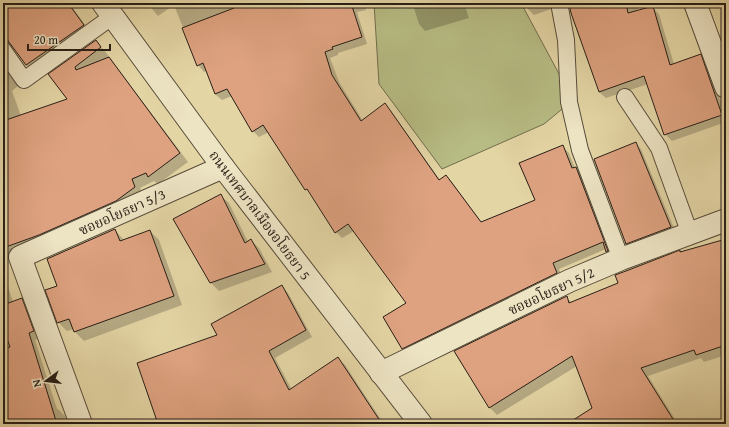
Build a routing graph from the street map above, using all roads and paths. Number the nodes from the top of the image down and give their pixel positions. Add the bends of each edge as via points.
1 (559, 3) edge
2 (695, 3) edge
3 (108, 9) edge
4 (3, 50) edge
5 (726, 87) edge
6 (625, 97) dead end
7 (223, 167) junction
8 (726, 220) edge
9 (690, 234) junction
10 (621, 259) junction
11 (381, 373) junction
12 (81, 424) edge
13 (421, 424) edge

1 - 10 lane via 566,40 569,102 580,150
2 - 5 street
3 - 4 lane via 24,80
3 - 7 street, ถนนเทศบาลเมืองอโยธยา 5
6 - 9 lane via 659,148
7 - 11 street, ถนนเทศบาลเมืองอโยธยา 5
7 - 12 street, ซอยอโยธยา 5/3 via 20,257
8 - 9 street, ซอยอโยธยา 5/2
9 - 10 street, ซอยอโยธยา 5/2
10 - 11 street, ซอยอโยธยา 5/2 via 569,281
11 - 13 street, ถนนเทศบาลเมืองอโยธยา 5

